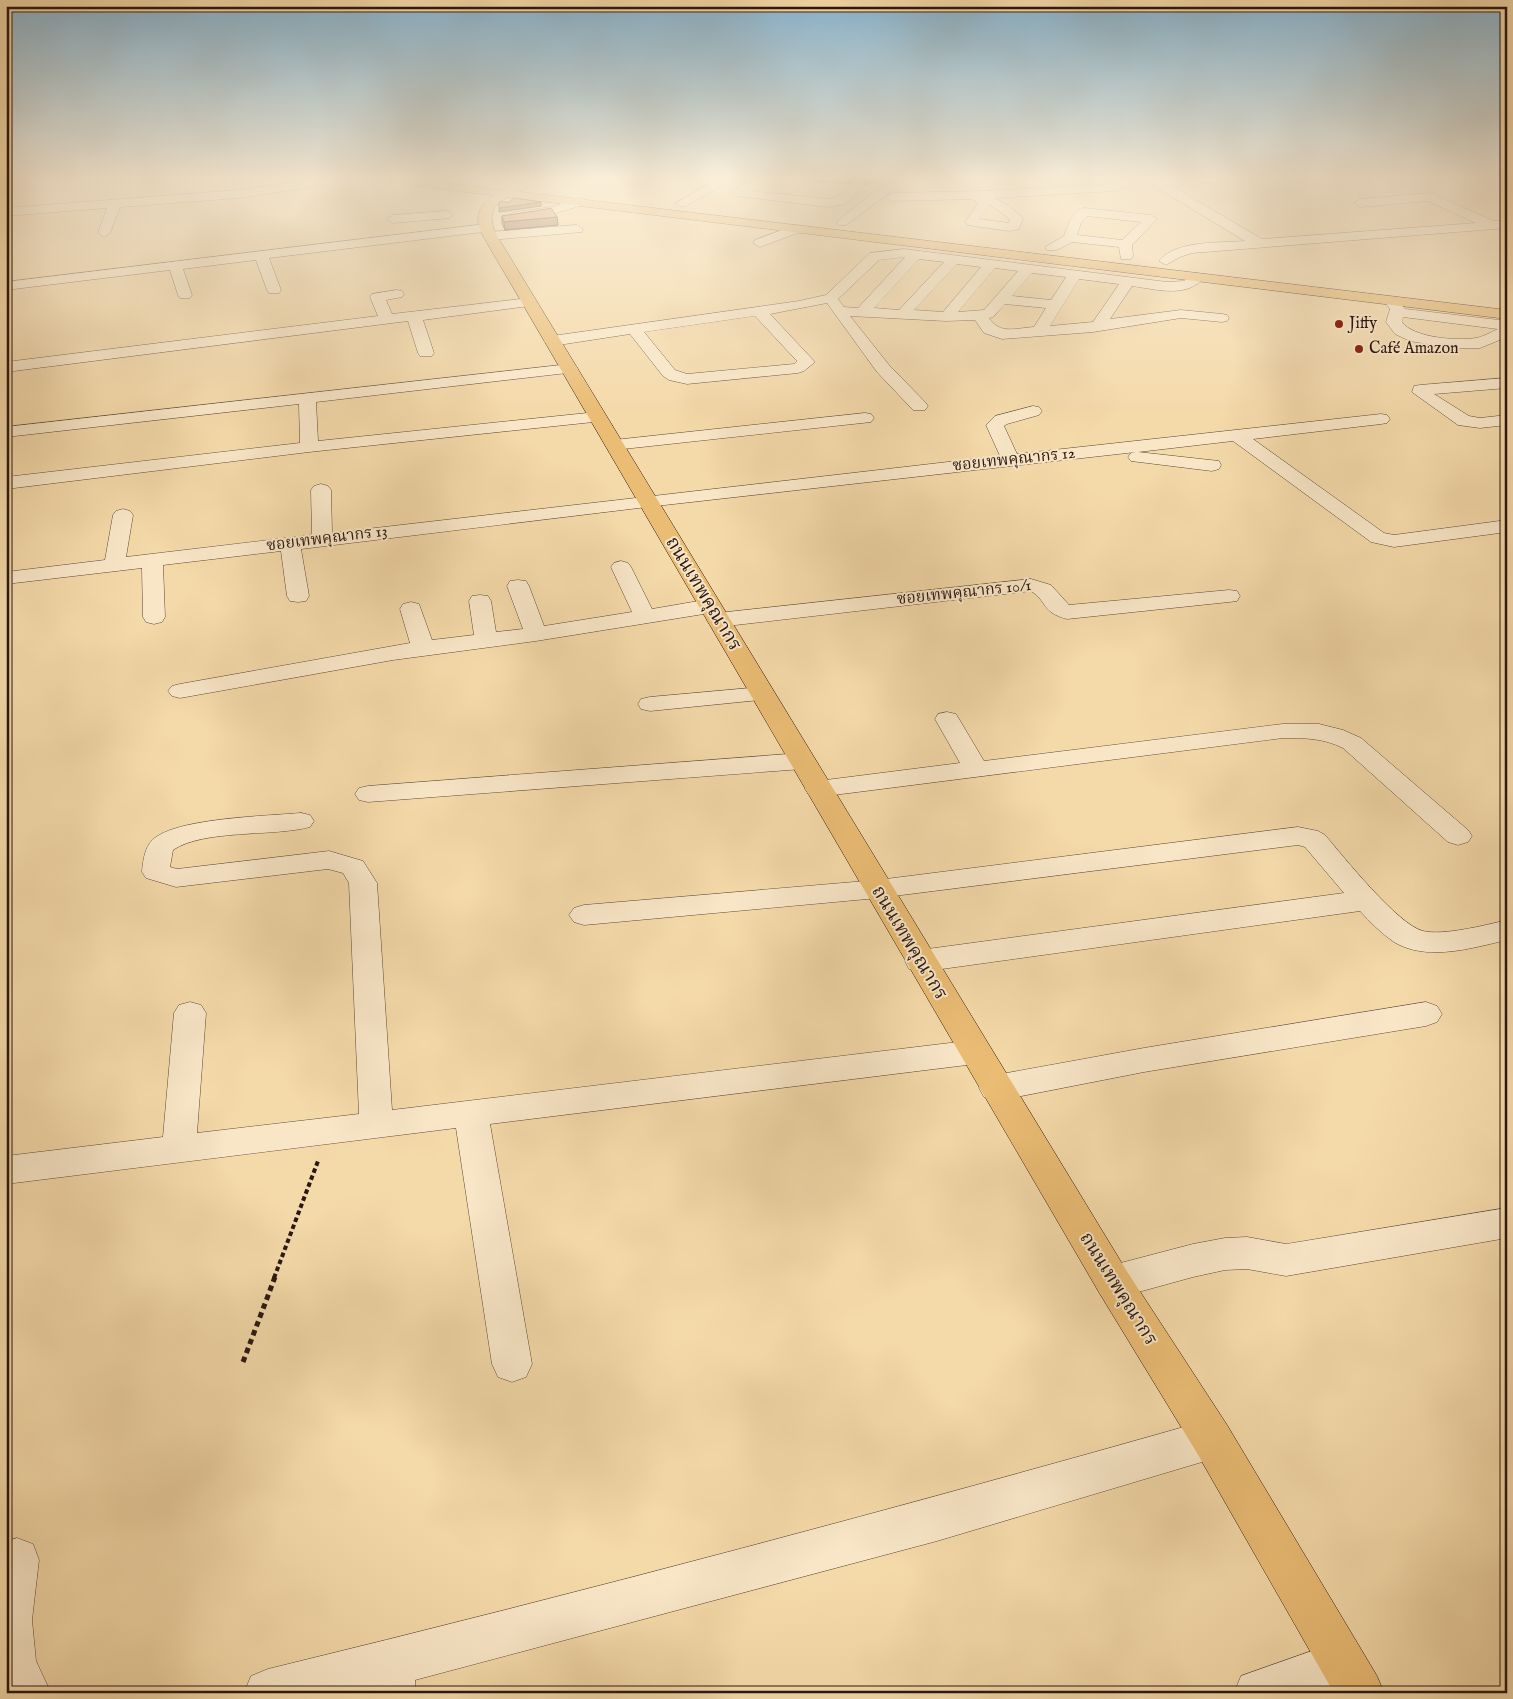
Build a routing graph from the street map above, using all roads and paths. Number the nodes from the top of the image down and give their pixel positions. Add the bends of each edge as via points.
1 (250, 256) edge
2 (261, 256) edge
3 (509, 256) edge
4 (876, 256) edge
5 (914, 256) edge
6 (933, 256) edge
7 (1024, 256) edge
8 (1149, 256) edge
9 (1173, 256) edge
10 (954, 259) junction
11 (1166, 261) junction
12 (991, 264) junction
13 (175, 265) junction
14 (41, 266) dead end
15 (1029, 268) junction
16 (6, 274) edge
17 (1076, 274) junction
18 (1197, 277) junction
19 (1128, 281) junction
20 (21, 285) junction
21 (1371, 285) dead end
22 (6, 286) edge
23 (45, 287) junction
24 (274, 290) dead end
25 (397, 294) dead end
26 (185, 295) dead end
27 (1004, 298) junction
28 (529, 302) junction
29 (835, 305) junction
30 (1056, 305) junction
31 (1394, 306) junction
32 (759, 311) junction
33 (862, 312) junction
34 (903, 314) junction
35 (1507, 315) edge
36 (414, 316) junction
37 (980, 316) junction
38 (946, 317) junction
39 (1222, 318) dead end
40 (387, 319) junction
41 (1098, 325) junction
42 (1507, 326) edge
43 (634, 329) junction
44 (1507, 331) edge
45 (1038, 332) junction
46 (552, 341) junction
47 (426, 353) dead end
48 (6, 367) edge
49 (570, 370) junction
50 (1507, 382) edge
51 (307, 398) junction
52 (919, 406) dead end
53 (1033, 411) dead end
54 (597, 417) junction
55 (865, 418) dead end
56 (1381, 419) dead end
57 (1507, 420) edge
58 (6, 432) edge
59 (1236, 435) junction
60 (614, 445) junction
61 (309, 447) junction
62 (1104, 450) junction
63 (1011, 460) junction
64 (981, 464) junction
65 (1212, 465) dead end
66 (1031, 475) dead end
67 (6, 483) edge
68 (321, 490) dead end
69 (647, 501) junction
70 (123, 515) dead end
71 (1507, 526) edge
72 (322, 540) junction
73 (290, 544) junction
74 (152, 560) junction
75 (114, 565) junction
76 (621, 567) dead end
77 (6, 578) edge
78 (518, 586) dead end
79 (298, 596) dead end
80 (1229, 596) dead end
81 (480, 601) dead end
82 (411, 609) dead end
83 (714, 613) junction
84 (154, 617) dead end
85 (645, 617) junction
86 (536, 634) junction
87 (486, 641) junction
88 (423, 648) junction
89 (180, 691) dead end
90 (762, 694) junction
91 (650, 704) dead end
92 (947, 720) dead end
93 (802, 761) junction
94 (976, 769) junction
95 (818, 789) junction
96 (368, 794) dead end
97 (301, 821) dead end
98 (1458, 836) dead end
99 (878, 889) junction
100 (1366, 900) junction
101 (584, 915) dead end
102 (1506, 931) edge
103 (920, 961) junction
104 (190, 1013) dead end
105 (1426, 1014) dead end
106 (974, 1052) junction
107 (996, 1088) junction
108 (471, 1113) junction
109 (376, 1124) junction
110 (330, 1130) junction
111 (179, 1148) junction
112 (6, 1170) edge
113 (1507, 1223) edge
114 (1113, 1282) junction
115 (243, 1362) dead end
116 (512, 1364) dead end
117 (1212, 1439) junction
118 (17, 1560) dead end
119 (391, 1678) edge
120 (1352, 1678) edge
121 (27, 1693) edge
122 (268, 1693) edge
123 (1258, 1693) edge

1 - 13 street
2 - 24 street
3 - 28 main road, ถนนเทพคุณากร
4 - 29 street
5 - 33 street
6 - 10 street
7 - 18 main road
8 - 11 main road
9 - 11 street
10 - 12 street
10 - 34 street
11 - 21 main road
12 - 15 street
12 - 38 street
13 - 23 street via 79,277 77,281
13 - 26 street
14 - 23 street
15 - 17 street
15 - 27 street
16 - 20 street via 18,276
17 - 19 street
17 - 30 street
18 - 19 street via 1180,287
18 - 31 main road
19 - 41 street
20 - 22 street
20 - 23 street
25 - 40 street via 376,297
27 - 30 street
27 - 37 street via 988,314
28 - 36 street
28 - 46 main road, ถนนเทพคุณากร
29 - 32 street
29 - 33 street
29 - 52 street via 875,360
30 - 45 street
31 - 35 main road
31 - 42 street
31 - 44 street via 1394,322 1400,330 1415,338 1480,343
32 - 43 street
32 - 43 street via 807,362 798,368 687,379 675,377
33 - 34 street
34 - 38 street
36 - 40 street
36 - 47 street
37 - 38 street
37 - 45 street via 993,333
39 - 41 street via 1181,314
40 - 48 street via 260,342
41 - 45 street
43 - 46 street
46 - 49 main road, ถนนเทพคุณากร
49 - 51 street
49 - 54 main road, ถนนเทพคุณากร
50 - 57 street via 1420,392 1464,421
51 - 58 street
51 - 61 street
53 - 63 street via 1001,420 996,425
54 - 60 main road, ถนนเทพคุณากร
54 - 61 street
55 - 60 street
56 - 59 street, ซอยเทพคุณากร 12
59 - 62 street, ซอยเทพคุณากร 12
59 - 71 street via 1378,538 1394,541
60 - 69 main road, ถนนเทพคุณากร
61 - 67 street
62 - 63 street, ซอยเทพคุณากร 12
62 - 65 street via 1143,458
63 - 64 street, ซอยเทพคุณากร 12
64 - 66 street via 997,476
64 - 69 street, ซอยเทพคุณากร 12
68 - 72 street
69 - 72 street, ซอยเทพคุณากร 13
69 - 83 main road, ถนนเทพคุณากร
70 - 75 street
72 - 73 street, ซอยเทพคุณากร 13
73 - 74 street, ซอยเทพคุณากร 13
73 - 79 street
74 - 75 street, ซอยเทพคุณากร 13
74 - 84 street
75 - 77 street, ซอยเทพคุณากร 13
76 - 85 street
78 - 86 street
80 - 83 street, ซอยเทพคุณากร 10/1 via 1067,612 1055,607 1045,590 1031,585
81 - 87 street
82 - 88 street
83 - 85 street, ซอยเทพคุณากร 10/1
83 - 90 main road, ถนนเทพคุณากร
85 - 86 street, ซอยเทพคุณากร 10/1
86 - 87 street, ซอยเทพคุณากร 10/1
87 - 88 street, ซอยเทพคุณากร 10/1
88 - 89 street, ซอยเทพคุณากร 10/1
90 - 91 street
90 - 93 main road, ถนนเทพคุณากร
92 - 94 street
93 - 95 main road, ถนนเทพคุณากร
93 - 96 street
94 - 95 street
94 - 98 street via 1314,730 1333,733 1352,743
95 - 99 main road, ถนนเทพคุณากร
97 - 109 street via 195,832 174,838 164,844 156,872 176,878 329,860 353,867 363,882
99 - 100 street via 1308,836
99 - 101 street
99 - 103 main road, ถนนเทพคุณากร
100 - 102 street via 1401,933 1416,940 1434,942
100 - 103 street
103 - 106 main road, ถนนเทพคุณากร
104 - 111 street
105 - 107 street
106 - 107 main road, ถนนเทพคุณากร
106 - 108 street
107 - 114 main road, ถนนเทพคุณากร
108 - 109 street
108 - 116 street
109 - 110 street
110 - 111 street
110 - 115 path
111 - 112 street
113 - 114 street via 1286,1260 1244,1252 1223,1254
114 - 117 main road, ถนนเทพคุณากร
117 - 119 street
117 - 120 main road, ถนนเทพคุณากร
118 - 121 street via 9,1620 13,1664
119 - 122 street
120 - 123 street

